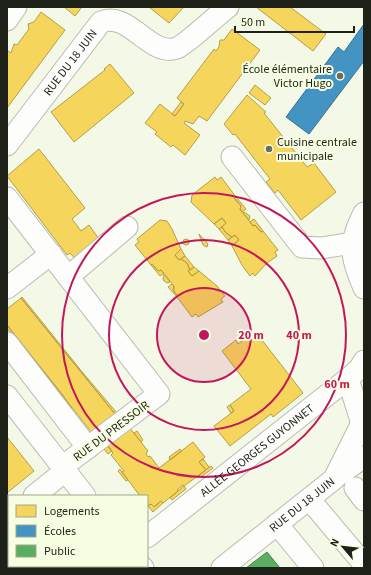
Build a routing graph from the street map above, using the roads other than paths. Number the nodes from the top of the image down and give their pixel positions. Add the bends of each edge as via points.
1 (228, 7) edge
2 (7, 145) edge
3 (232, 158) dead end
4 (7, 198) edge
5 (364, 213) edge
6 (127, 227) dead end
7 (353, 243) junction
8 (51, 254) junction
9 (68, 277) junction
10 (7, 288) edge
11 (364, 288) edge
12 (7, 343) edge
13 (364, 361) edge
14 (348, 379) junction
15 (7, 396) edge
16 (363, 427) edge
17 (88, 448) junction
18 (364, 457) edge
19 (64, 469) junction
20 (334, 479) junction
21 (35, 495) edge
22 (84, 495) edge
23 (309, 499) junction
24 (277, 524) junction
25 (148, 536) edge
26 (362, 564) edge
27 (222, 568) edge
28 (313, 568) edge

1 - 2 street, RUE DU 18 JUIN via 176,48 164,49 120,22 101,22
3 - 7 street via 302,247 321,248
4 - 8 street
5 - 7 street
6 - 9 street
7 - 11 street via 352,257
8 - 9 street
8 - 10 street
9 - 17 street, RUE DU PRESSOIR via 159,394
12 - 17 street
13 - 14 street, ALLÉE GEORGES GUYONNET
14 - 16 street, RUE DU 18 JUIN
14 - 25 street, ALLÉE GEORGES GUYONNET
15 - 19 street
16 - 20 street, RUE DU 18 JUIN
17 - 19 street, RUE DU PRESSOIR
18 - 20 street
19 - 21 street, RUE DU PRESSOIR
19 - 22 street
20 - 23 street, RUE DU 18 JUIN
23 - 24 street, RUE DU 18 JUIN
23 - 26 street
24 - 27 street, RUE DU 18 JUIN
24 - 28 street

